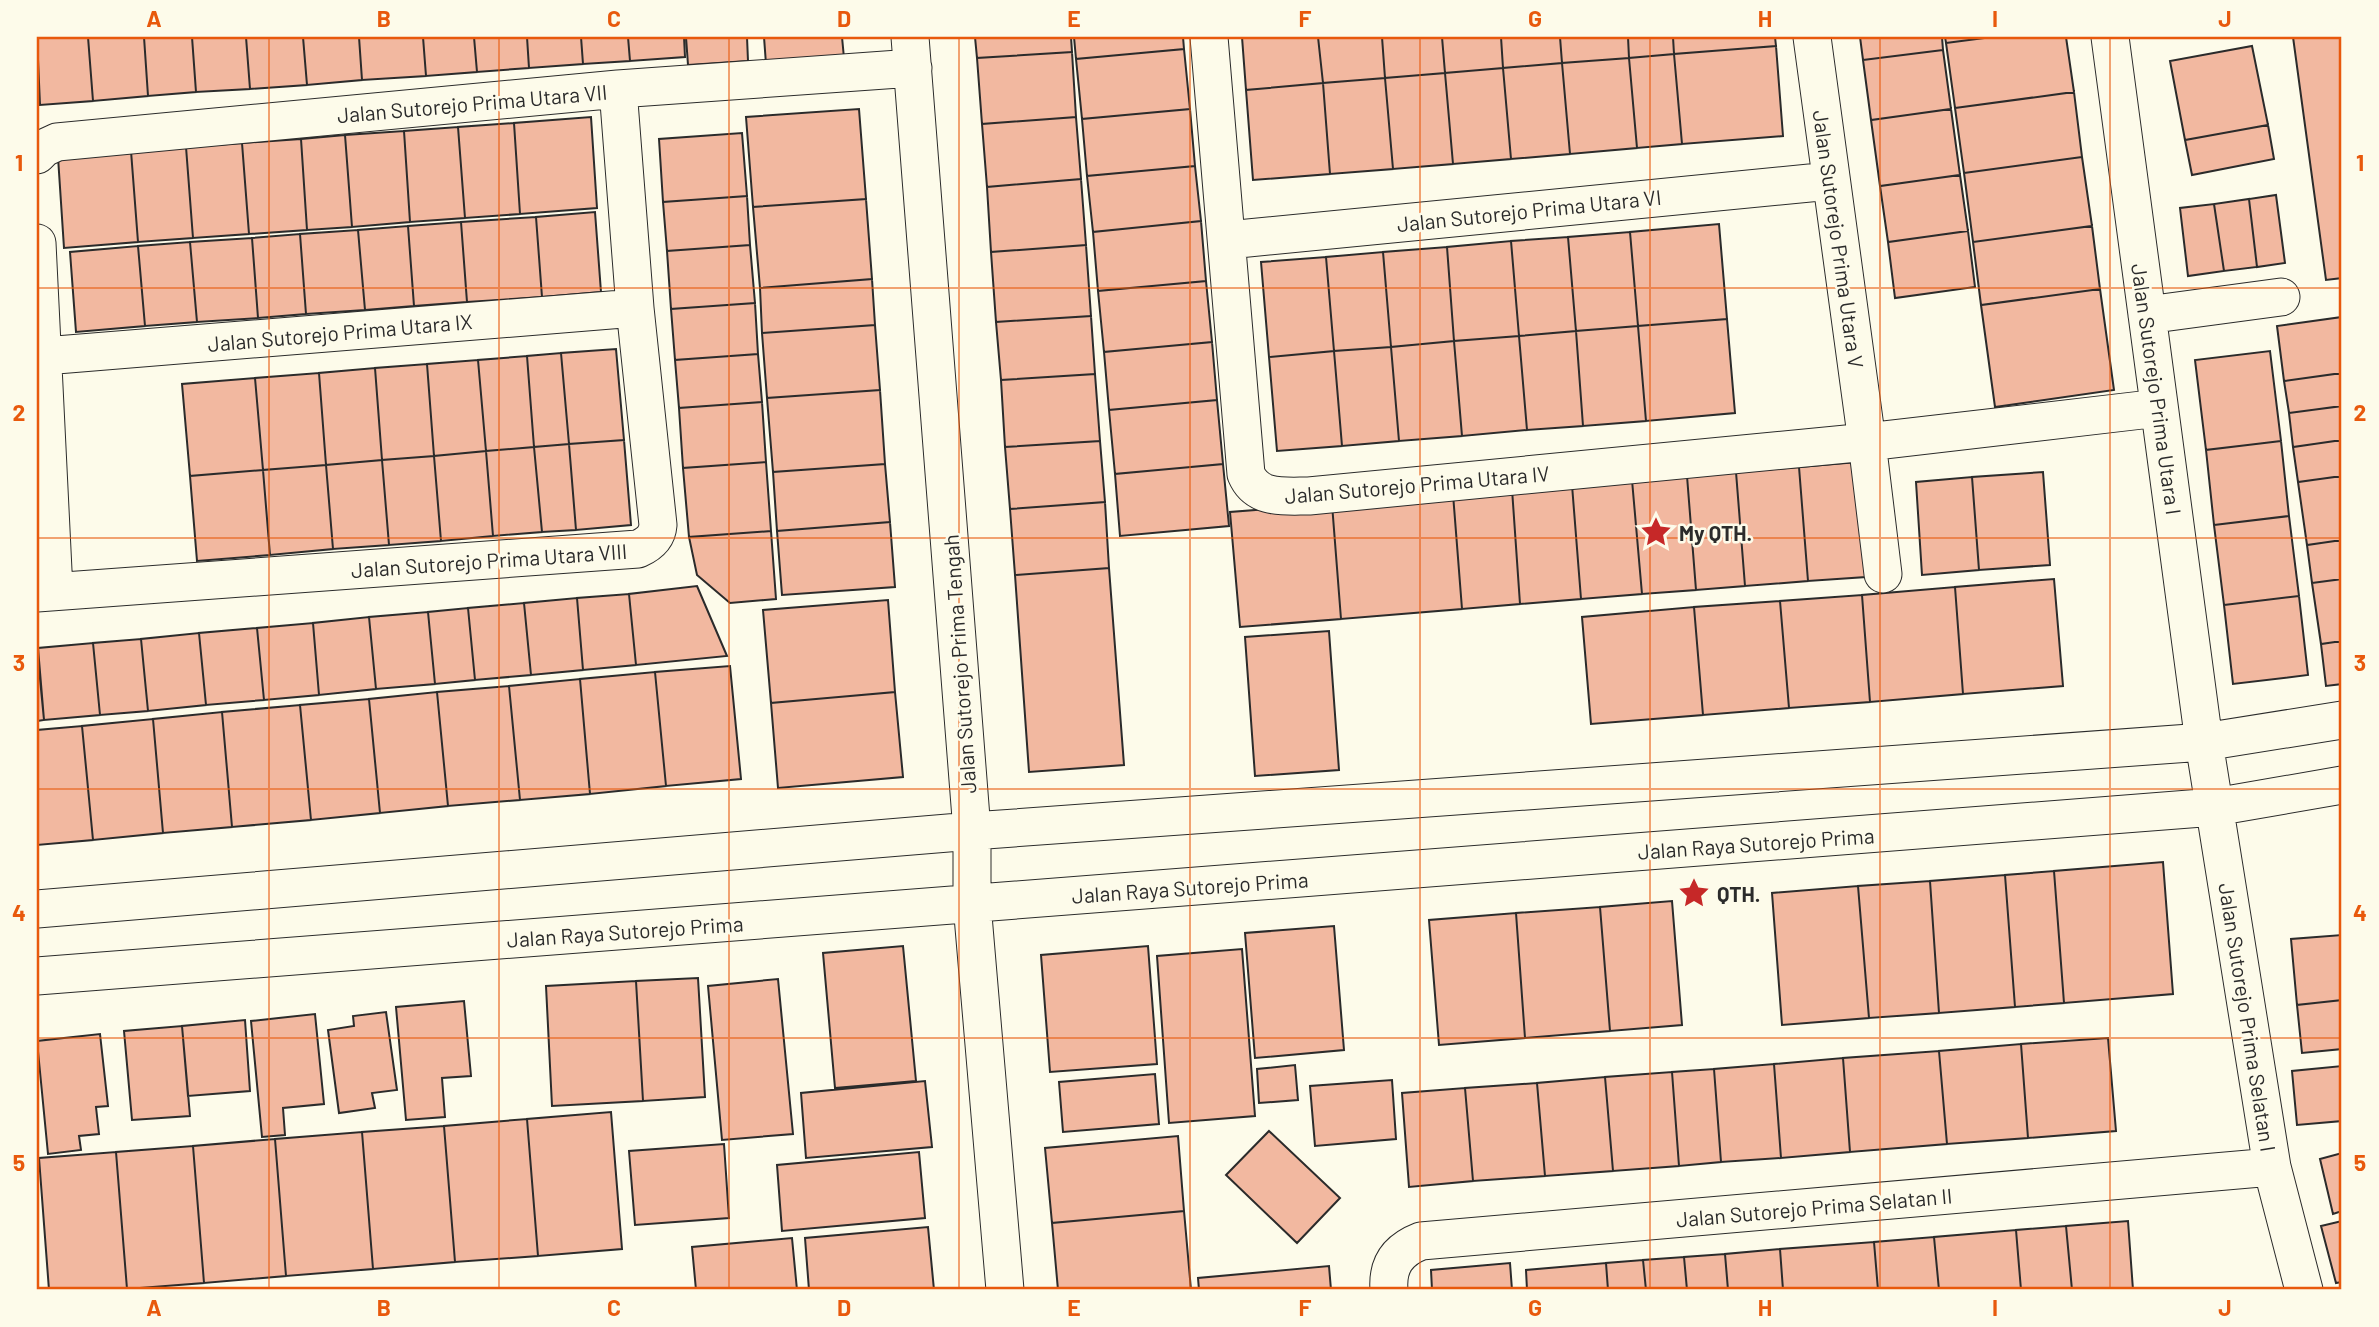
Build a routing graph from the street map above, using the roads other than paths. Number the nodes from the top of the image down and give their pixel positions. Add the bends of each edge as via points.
1 (1209, 37) edge
2 (1812, 37) edge
3 (2110, 37) edge
4 (911, 52) edge
5 (618, 89) junction
6 (37, 155) edge
7 (1830, 181) junction
8 (1228, 240) junction
9 (37, 243) edge
10 (2281, 297) dead end
11 (635, 307) junction
12 (2147, 315) junction
13 (44, 356) junction
14 (2159, 408) junction
15 (1867, 442) junction
16 (1883, 574) dead end
17 (45, 592) edge
18 (2342, 720) edge
19 (2204, 742) junction
20 (2342, 785) edge
21 (2215, 807) junction
22 (972, 831) junction
23 (972, 904) junction
24 (37, 909) edge
25 (37, 976) edge
26 (2273, 1167) junction
27 (1005, 1290) edge
28 (1389, 1290) edge
29 (2304, 1290) edge

1 - 8 street, Jalan Sutorejo Prima Utara IV
2 - 7 street, Jalan Sutorejo Prima Utara V
3 - 12 street, Jalan Sutorejo Prima Utara I
4 - 5 street, Jalan Sutorejo Prima Utara VII
4 - 22 street, Jalan Sutorejo Prima Tengah
5 - 6 street, Jalan Sutorejo Prima Utara VII via 57,142
5 - 11 street, Jalan Sutorejo Prima Utara VIII
7 - 8 street, Jalan Sutorejo Prima Utara VI
7 - 15 street, Jalan Sutorejo Prima Utara V
8 - 15 street, Jalan Sutorejo Prima Utara IV via 1246,474 1255,488 1269,495 1309,496
9 - 13 street
10 - 12 street
11 - 13 street, Jalan Sutorejo Prima Utara IX
11 - 17 street, Jalan Sutorejo Prima Utara VIII via 658,525 652,540 638,549
12 - 14 street, Jalan Sutorejo Prima Utara I
13 - 17 street
14 - 15 street, Jalan Sutorejo Prima Utara IV
14 - 19 street, Jalan Sutorejo Prima Utara I
15 - 16 street, Jalan Sutorejo Prima Utara V
18 - 19 street
19 - 21 street, Jalan Sutorejo Prima Selatan I
19 - 22 street
20 - 21 street, Jalan Raya Sutorejo Prima
21 - 23 street, Jalan Raya Sutorejo Prima
21 - 26 street, Jalan Sutorejo Prima Selatan I
22 - 23 street, Jalan Sutorejo Prima Tengah
22 - 24 street
23 - 25 street, Jalan Raya Sutorejo Prima
23 - 27 street, Jalan Sutorejo Prima Tengah
26 - 28 street, Jalan Sutorejo Prima Selatan II via 1421,1241 1395,1258
26 - 29 street, Jalan Sutorejo Prima Selatan I

